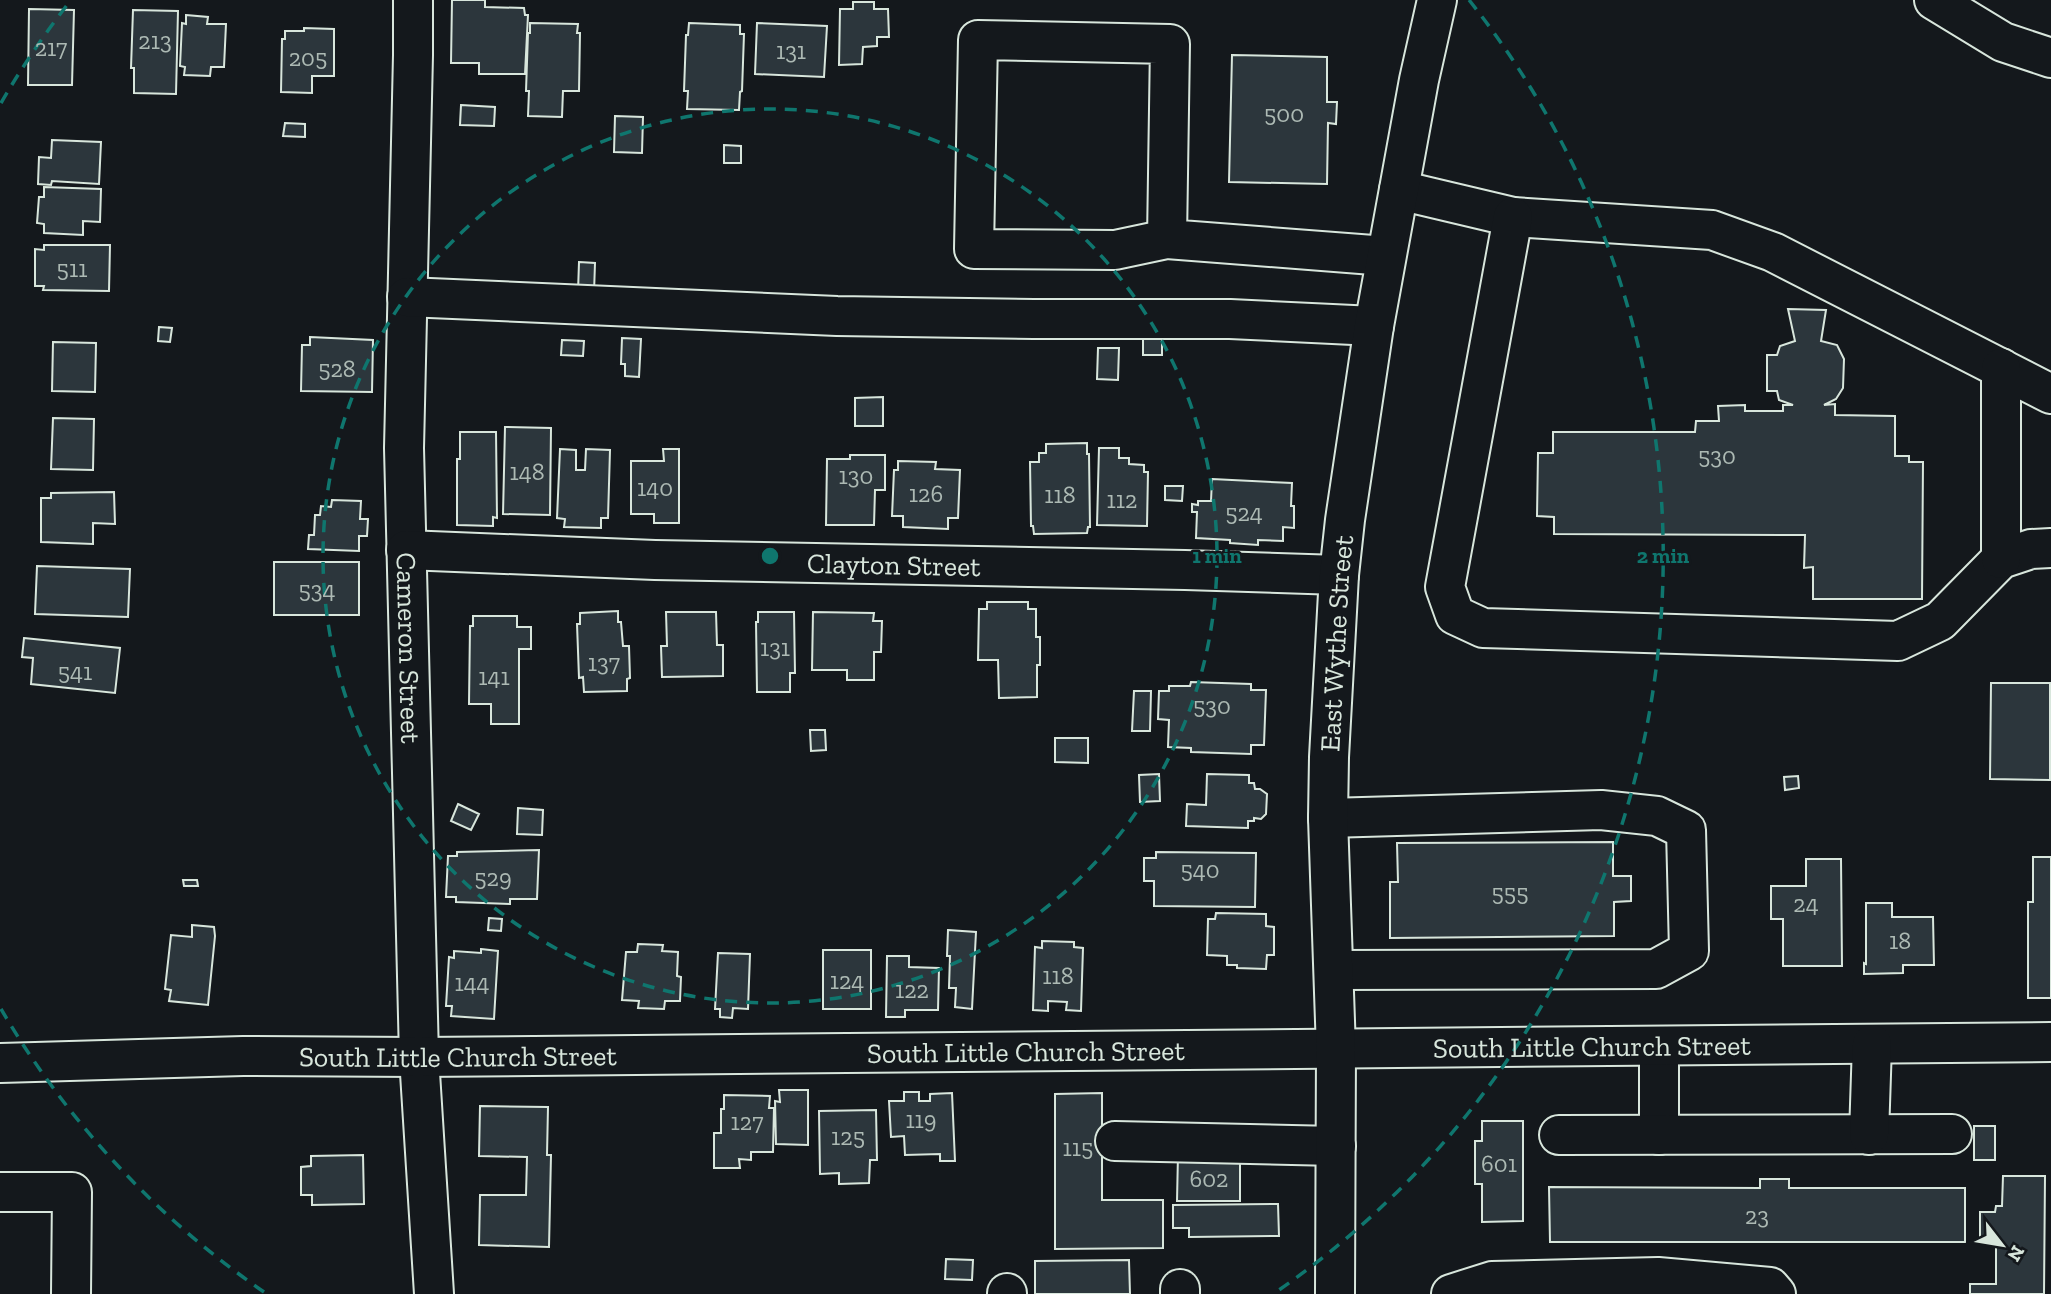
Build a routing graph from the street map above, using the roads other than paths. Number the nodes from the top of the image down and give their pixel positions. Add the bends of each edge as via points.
1 (413, 0) edge
2 (1437, 0) edge
3 (1934, 0) edge
4 (2051, 58) edge
5 (1399, 190) junction
6 (1513, 217) junction
7 (1167, 239) junction
8 (1387, 256) junction
9 (407, 297) junction
10 (1374, 326) junction
11 (2001, 368) junction
12 (2051, 394) edge
13 (2051, 548) edge
14 (406, 550) junction
15 (2001, 559) junction
16 (1339, 575) junction
17 (1328, 818) junction
18 (1335, 970) junction
19 (2051, 1042) edge
20 (1872, 1044) junction
21 (1658, 1046) junction
22 (1336, 1050) junction
23 (419, 1058) junction
24 (0, 1063) edge
25 (1952, 1134) dead end
26 (1559, 1135) dead end
27 (1659, 1135) junction
28 (1870, 1135) junction
29 (1115, 1141) dead end
30 (1336, 1146) junction
31 (0, 1192) edge
32 (71, 1294) edge
33 (433, 1294) edge
34 (1335, 1294) edge
35 (1451, 1294) edge
36 (1776, 1294) edge

1 - 9 main road, Cameron Street
2 - 5 main road, East Wythe Street
3 - 4 main road via 2003,42
5 - 6 main road
5 - 8 main road, East Wythe Street
6 - 11 main road via 1712,230 1773,253
6 - 15 main road via 1445,587 1455,615 1483,628 1898,641 1940,621
7 - 7 main road via 1170,44 978,40 974,248 1115,250
7 - 8 main road
8 - 10 main road, East Wythe Street
9 - 10 main road via 836,316 1230,319
9 - 14 main road, Cameron Street
10 - 16 main road, East Wythe Street
11 - 12 main road
11 - 15 main road
13 - 15 main road
14 - 16 main road, Clayton Street
14 - 23 main road, Cameron Street
16 - 17 main road, East Wythe Street
17 - 18 main road, East Wythe Street
17 - 18 main road via 1601,810 1657,816 1686,830 1689,951 1656,969
18 - 22 main road, East Wythe Street
19 - 20 main road, South Little Church Street
20 - 21 main road, South Little Church Street
20 - 28 main road
21 - 22 main road, South Little Church Street
21 - 27 main road
22 - 23 main road, South Little Church Street
22 - 30 main road, East Wythe Street
23 - 24 main road, South Little Church Street via 243,1056
23 - 33 main road, Cameron Street
25 - 28 main road
26 - 27 main road
27 - 28 main road
29 - 30 main road
30 - 34 main road, East Wythe Street
31 - 32 main road via 72,1192
35 - 36 main road via 1492,1281 1658,1277 1770,1287

